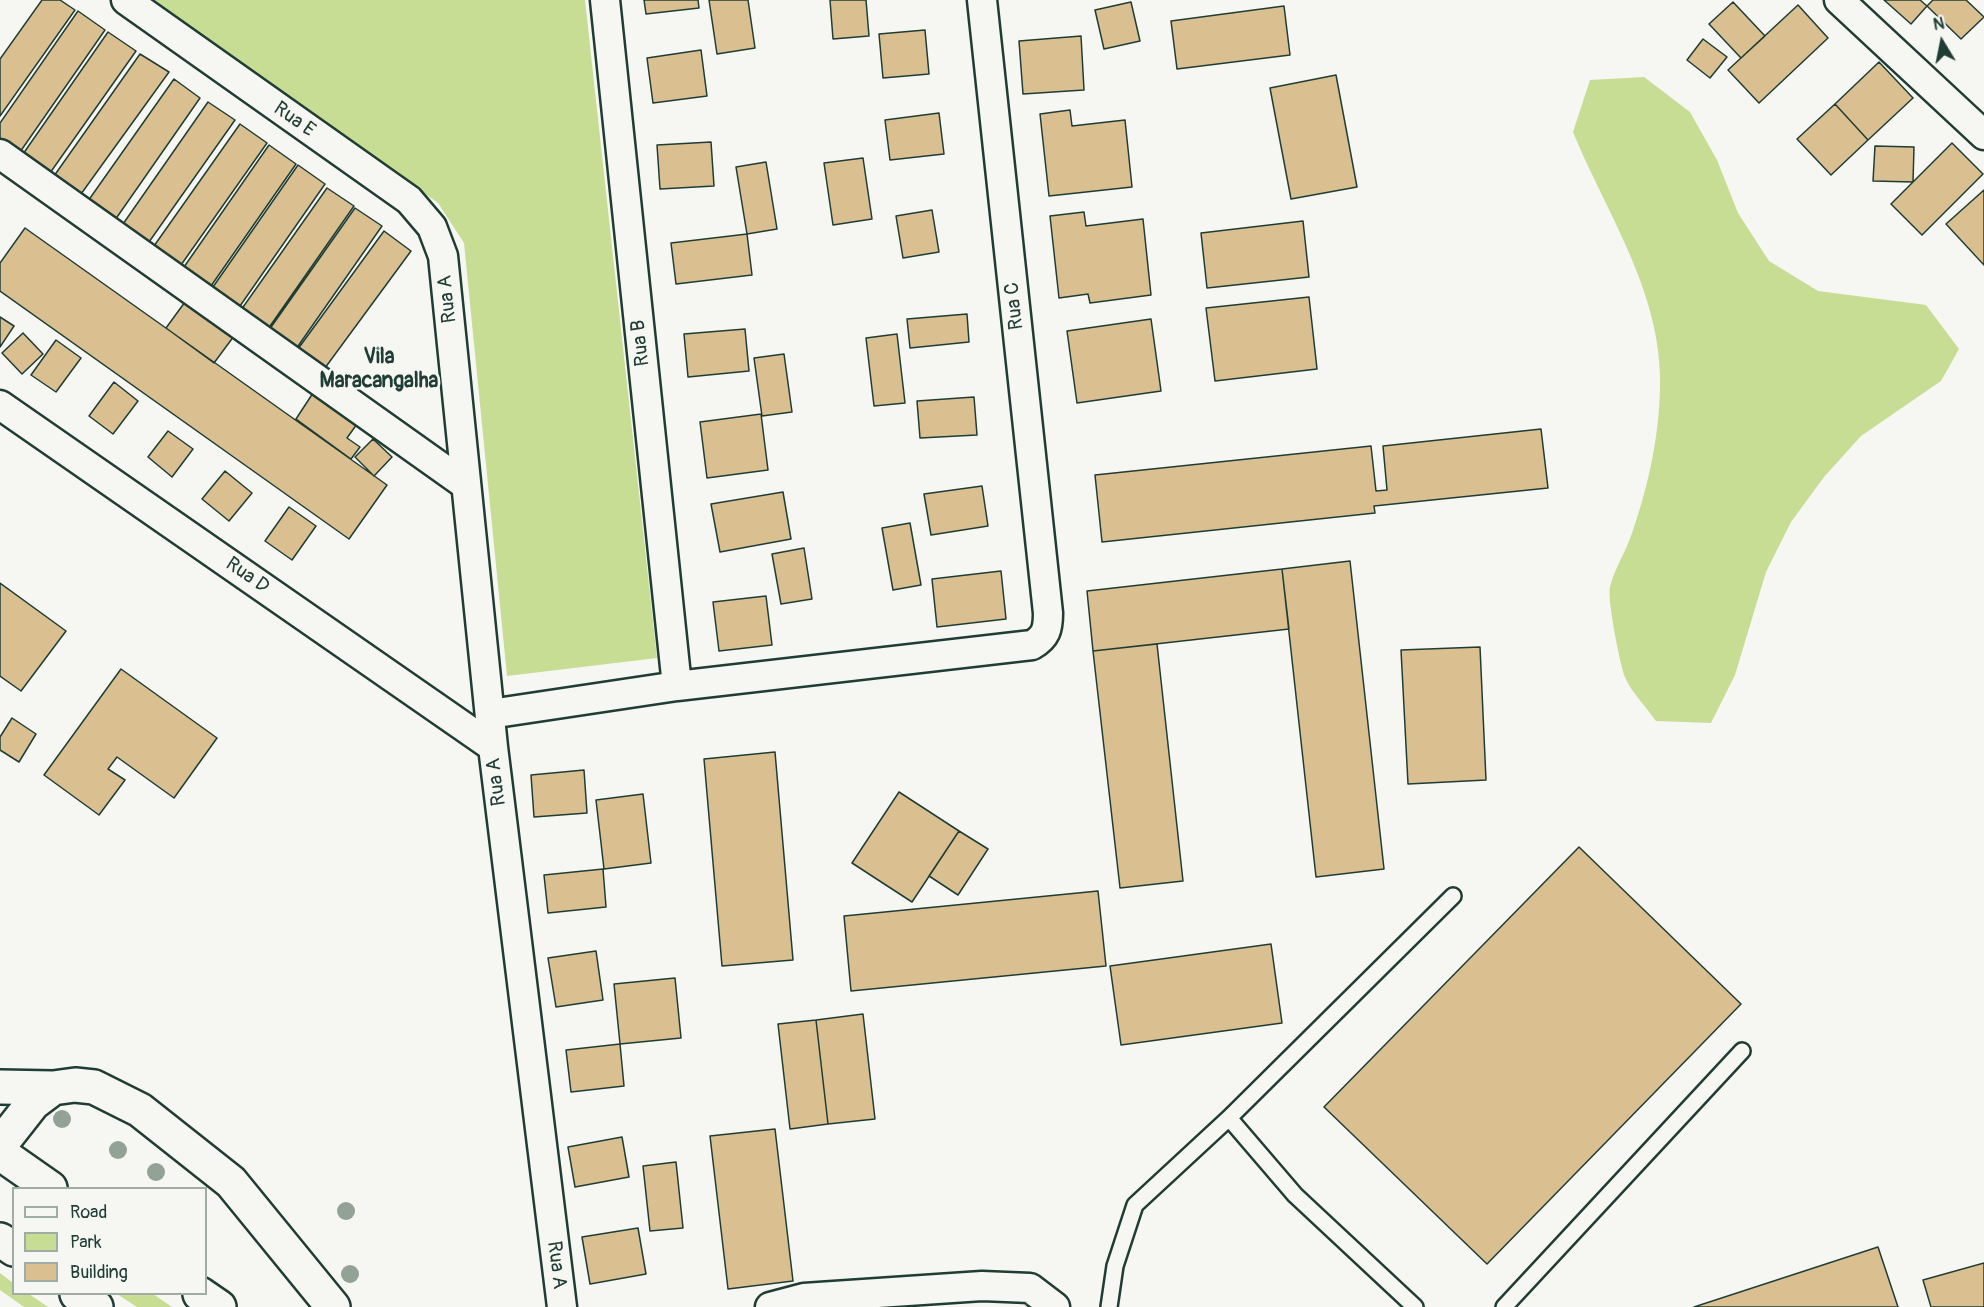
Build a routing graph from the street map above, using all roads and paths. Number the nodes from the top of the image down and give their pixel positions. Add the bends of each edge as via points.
1 (126, 0) edge
2 (605, 0) edge
3 (982, 0) edge
4 (1839, 0) edge
5 (1984, 135) edge
6 (0, 154) edge
7 (443, 256) joint
8 (0, 405) edge
9 (466, 485) junction
10 (677, 686) junction
11 (490, 714) junction
12 (493, 747) junction
13 (1454, 897) dead end
14 (1742, 1051) dead end
15 (0, 1087) edge
16 (53, 1088) junction
17 (1229, 1118) junction
18 (0, 1145) edge
19 (0, 1153) edge
20 (49, 1187) edge
21 (80, 1295) edge
22 (203, 1295) edge
23 (338, 1304) edge
24 (96, 1307) edge
25 (219, 1307) edge
26 (562, 1307) edge
27 (770, 1307) edge
28 (1054, 1307) edge
29 (1109, 1307) edge
30 (1414, 1307) edge
31 (1504, 1307) edge

1 - 7 street, Rua E via 409,200 432,227
2 - 10 street, Rua B
3 - 10 street, Rua C via 1048,629 1032,645
4 - 5 street
6 - 9 street
7 - 9 street, Rua A
8 - 12 street, Rua D
9 - 11 street, Rua A
10 - 11 street
11 - 12 street, Rua A
12 - 26 street, Rua A
13 - 17 lane
14 - 31 lane
15 - 16 main road
16 - 18 main road via 33,1103
16 - 23 main road via 94,1087 140,1110 231,1182
17 - 29 lane via 1135,1205 1115,1266
17 - 30 lane via 1295,1195
19 - 20 main road
21 - 24 main road
22 - 25 main road
27 - 28 street via 804,1298 982,1286 1030,1288

